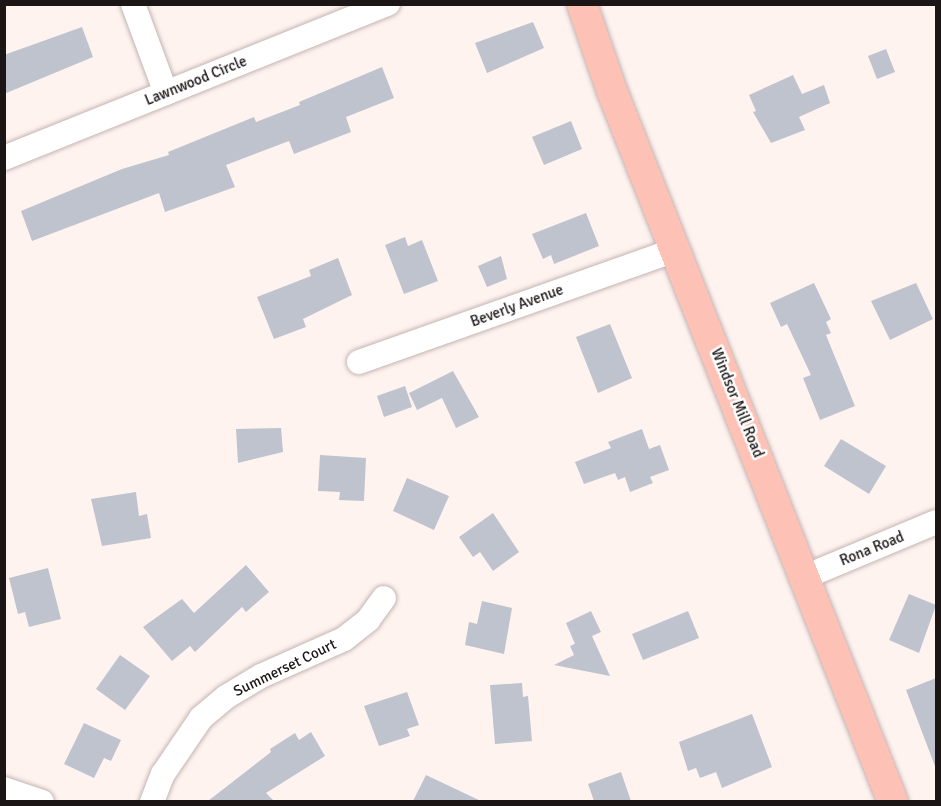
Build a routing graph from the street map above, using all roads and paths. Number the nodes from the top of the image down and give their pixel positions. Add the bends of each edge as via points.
1 (133, 4) edge
2 (388, 4) edge
3 (582, 4) edge
4 (166, 93) junction
5 (4, 158) edge
6 (675, 250) junction
7 (359, 362) dead end
8 (936, 522) edge
9 (807, 576) junction
10 (384, 598) dead end
11 (4, 789) edge
12 (42, 801) edge
13 (152, 801) edge
14 (893, 801) edge

1 - 4 street
2 - 4 street, Lawnwood Circle
3 - 6 main road, Windsor Mill Road
4 - 5 street, Lawnwood Circle
6 - 7 street, Beverly Avenue
6 - 9 main road, Windsor Mill Road
8 - 9 street, Rona Road
9 - 14 main road, Windsor Mill Road
10 - 13 street, Summerset Court via 368,620 344,639 261,676 201,718 169,764
11 - 12 street

